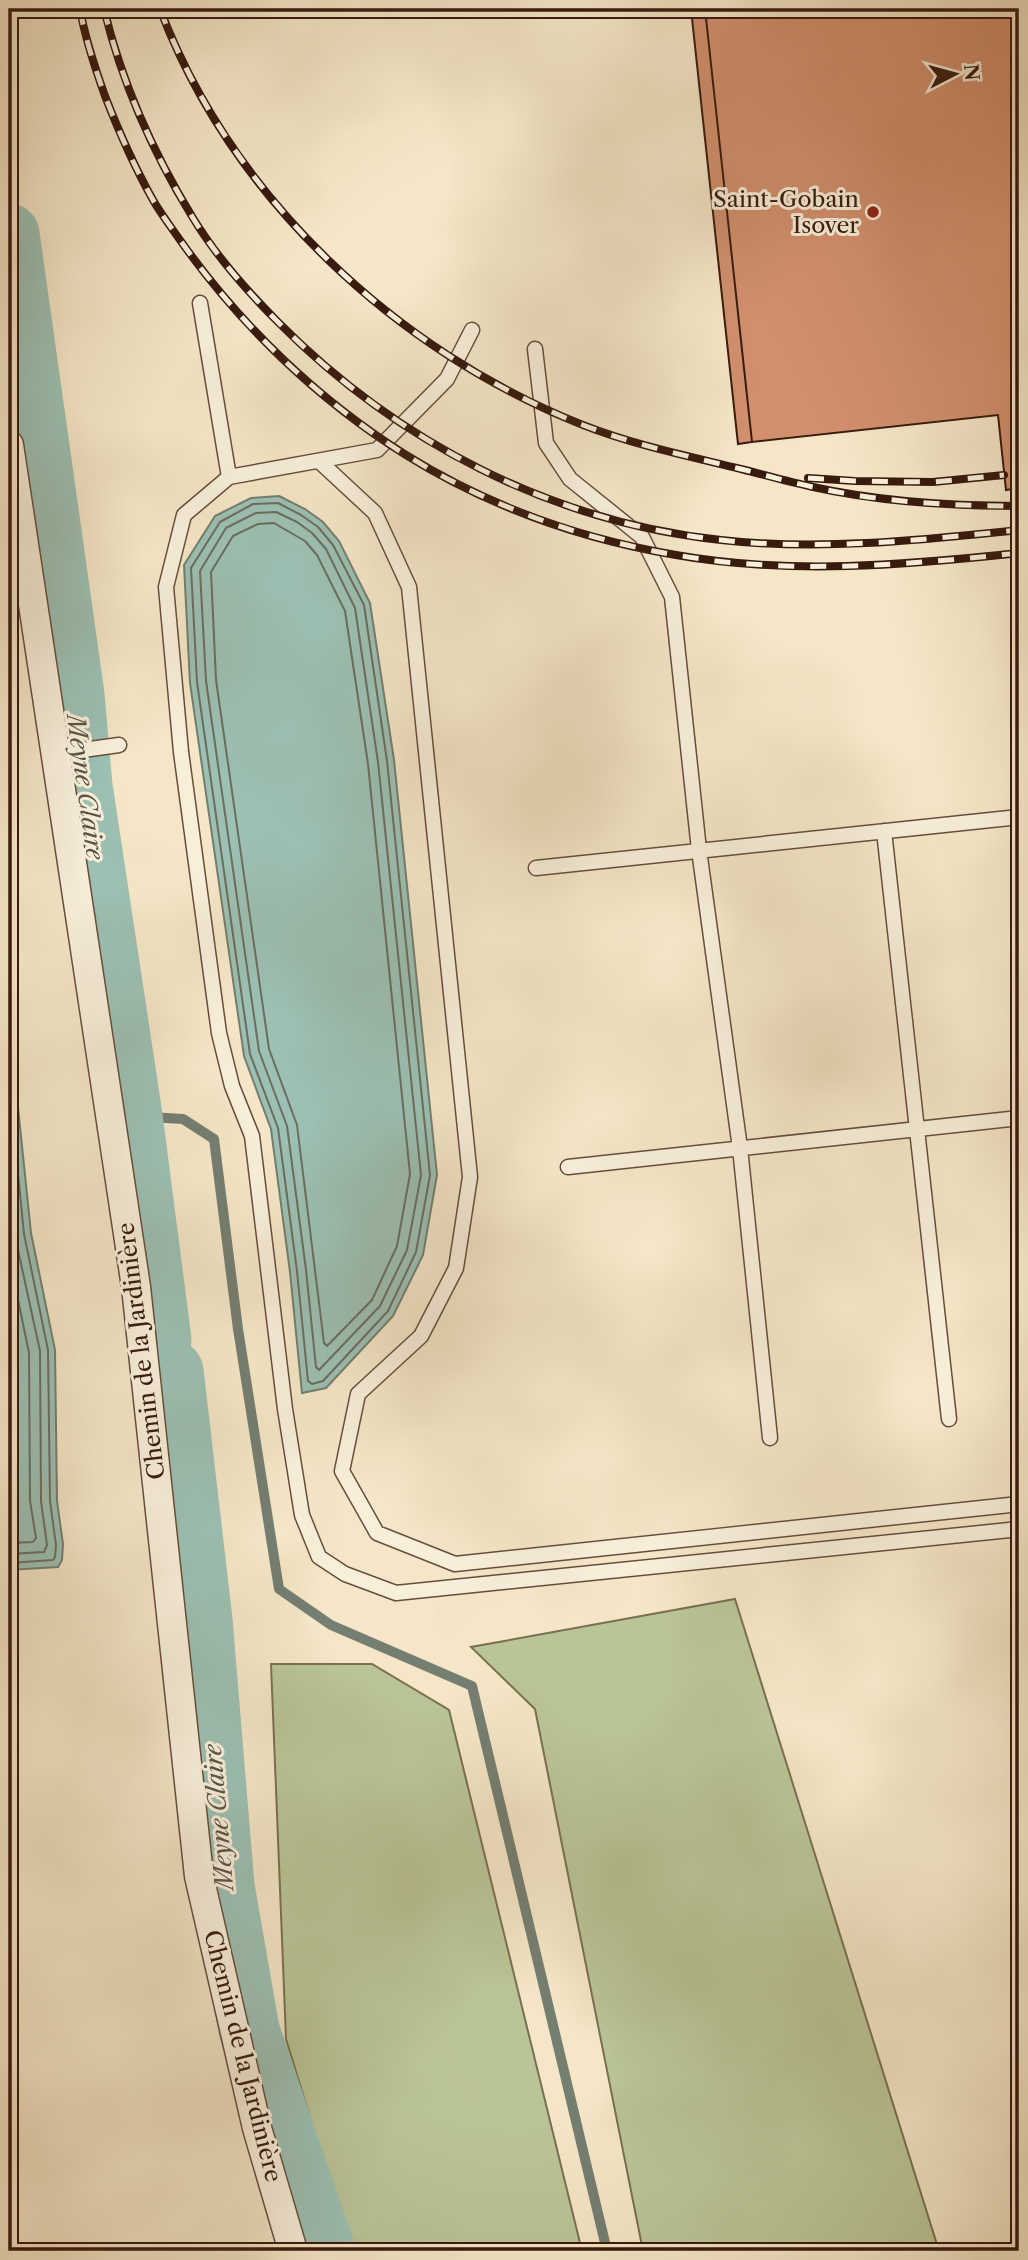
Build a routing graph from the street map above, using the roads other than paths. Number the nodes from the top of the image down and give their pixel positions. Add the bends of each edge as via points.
1 (200, 303) dead end
2 (472, 330) dead end
3 (535, 349) dead end
4 (9, 445) edge
5 (319, 461) junction
6 (229, 477) junction
7 (119, 745) dead end
8 (54, 754) junction
9 (1019, 817) edge
10 (884, 831) junction
11 (699, 850) junction
12 (536, 868) dead end
13 (1019, 1118) edge
14 (918, 1129) junction
15 (740, 1147) junction
16 (568, 1167) dead end
17 (949, 1419) dead end
18 (770, 1438) dead end
19 (1019, 1504) edge
20 (1019, 1529) edge
21 (293, 2251) edge

1 - 6 lane
2 - 5 lane via 447,379 377,450
3 - 11 lane via 546,443 570,479 642,537 672,597
4 - 8 street, Chemin de la Jardinière
5 - 6 lane
5 - 19 lane via 375,513 409,587 470,1177 456,1268 421,1336 359,1394 342,1471 377,1533 455,1564
6 - 20 lane via 184,515 166,587 181,752 219,1033 232,1086 252,1136 297,1489 319,1557 345,1574 396,1594
7 - 8 lane
8 - 21 street, Chemin de la Jardinière via 135,1287 199,1876 257,2128
9 - 10 lane
10 - 11 lane
10 - 14 lane
11 - 12 lane
11 - 15 lane
13 - 14 lane
14 - 15 lane
14 - 17 lane
15 - 16 lane
15 - 18 lane

